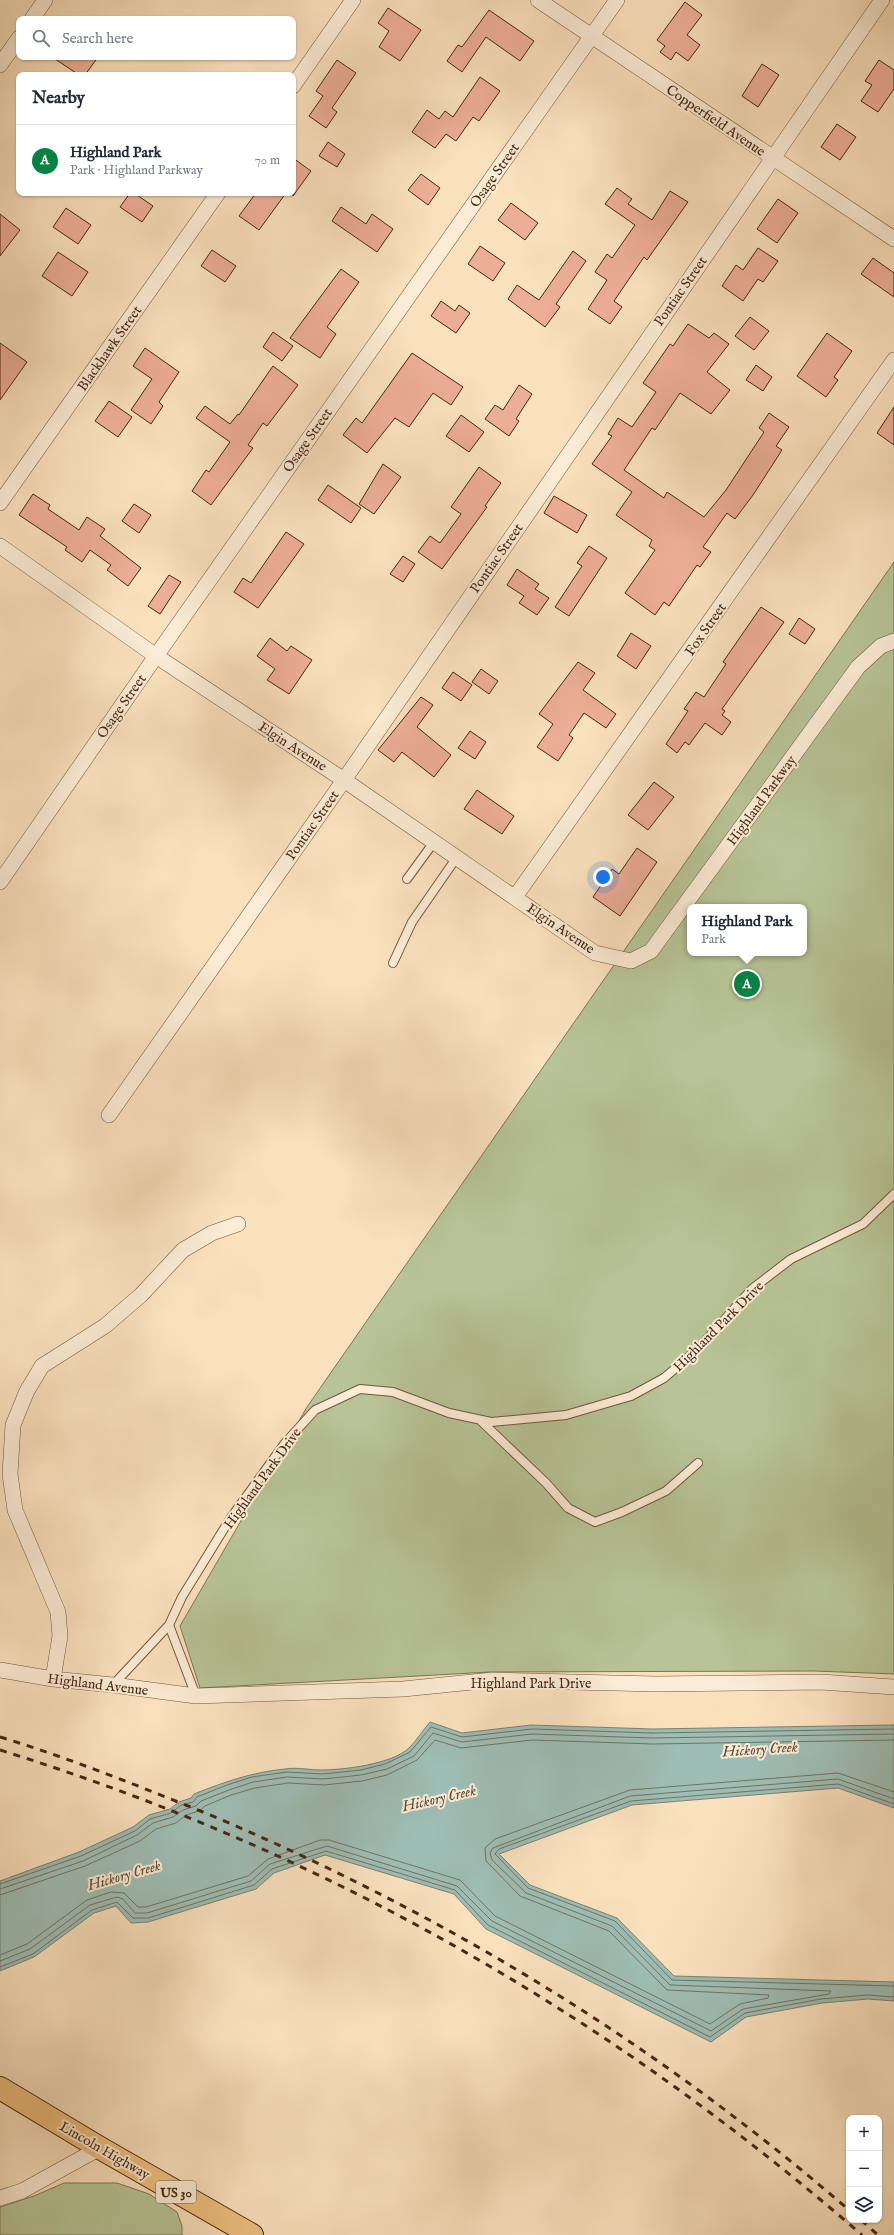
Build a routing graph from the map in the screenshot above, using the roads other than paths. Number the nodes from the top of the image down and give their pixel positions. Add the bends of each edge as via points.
1 (45, 0) edge
2 (353, 0) edge
3 (538, 0) edge
4 (617, 0) edge
5 (882, 0) edge
6 (34, 16) edge
7 (592, 37) junction
8 (16, 42) edge
9 (0, 65) edge
10 (296, 82) edge
11 (772, 158) junction
12 (216, 196) edge
13 (894, 239) edge
14 (894, 360) edge
15 (0, 503) edge
16 (0, 546) edge
17 (894, 641) edge
18 (156, 656) junction
19 (344, 780) junction
20 (434, 842) junction
21 (457, 857) junction
22 (407, 879) dead end
23 (0, 882) edge
24 (515, 897) junction
25 (631, 961) joint
26 (392, 963) dead end
27 (109, 1115) dead end
28 (894, 1194) edge
29 (238, 1224) dead end
30 (479, 1419) junction
31 (698, 1463) dead end
32 (169, 1625) junction
33 (0, 1670) edge
34 (53, 1680) junction
35 (113, 1684) junction
36 (894, 1687) edge
37 (196, 1696) junction
38 (0, 2088) edge
39 (100, 2148) junction
40 (0, 2198) edge
41 (252, 2235) edge

1 - 6 street
2 - 10 street
3 - 7 street, Copperfield Avenue
4 - 7 street, Osage Street
5 - 11 street, Pontiac Street
7 - 11 street, Copperfield Avenue
7 - 18 street, Osage Street
8 - 9 street
11 - 13 street, Copperfield Avenue
11 - 19 street, Pontiac Street
12 - 15 street, Blackhawk Street
14 - 24 street, Fox Street
16 - 18 street, Elgin Avenue
17 - 25 street, Highland Parkway via 880,646 858,668 651,951
18 - 19 street, Elgin Avenue
18 - 23 street, Osage Street
19 - 20 street, Elgin Avenue
19 - 27 street, Pontiac Street
20 - 21 street, Elgin Avenue
20 - 22 lane
21 - 24 street, Elgin Avenue
21 - 26 lane via 412,922
24 - 25 street, Elgin Avenue via 595,953
28 - 30 lane, Highland Park Drive via 863,1224 791,1259 752,1288 698,1349 664,1378 631,1396 566,1415 491,1422
29 - 34 street via 212,1233 183,1250 141,1295 105,1326 42,1366 26,1390 13,1425 10,1474 15,1510 58,1612 60,1636
30 - 31 lane via 526,1463 568,1508 595,1522 666,1491
30 - 32 lane, Highland Park Drive via 449,1413 393,1392 360,1389 316,1410 285,1443 230,1519 182,1597
32 - 35 lane, Highland Park Drive
32 - 37 lane
33 - 34 street, Highland Avenue
34 - 35 street, Highland Avenue
35 - 37 street, Highland Avenue
36 - 37 street, Highland Park Drive via 821,1682 656,1684 492,1680 254,1696
38 - 39 main road, Lincoln Highway / US 30
39 - 40 street via 22,2191
39 - 41 main road, Lincoln Highway / US 30

